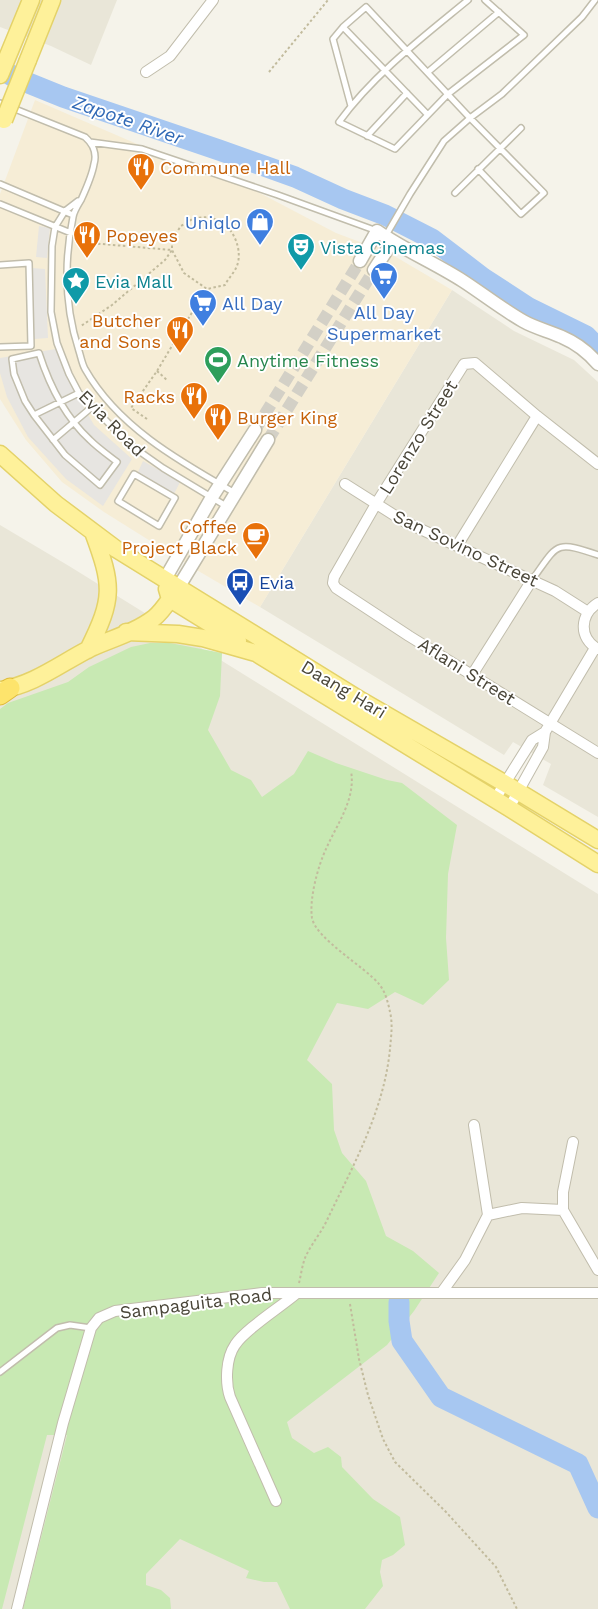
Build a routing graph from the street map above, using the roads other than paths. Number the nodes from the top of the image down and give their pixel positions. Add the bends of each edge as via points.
1 (30, 0) edge
2 (52, 0) edge
3 (213, 0) edge
4 (468, 0) edge
5 (485, 0) edge
6 (595, 0) edge
7 (499, 12) junction
8 (343, 27) junction
9 (408, 50) junction
10 (146, 72) dead end
11 (385, 72) junction
12 (428, 72) junction
13 (0, 75) edge
14 (407, 94) junction
15 (448, 94) junction
16 (0, 103) edge
17 (351, 106) junction
18 (427, 114) junction
19 (470, 118) junction
20 (2, 125) edge
21 (521, 128) dead end
22 (367, 136) junction
23 (90, 142) junction
24 (499, 148) junction
25 (478, 169) junction
26 (0, 184) edge
27 (455, 193) dead end
28 (81, 200) junction
29 (0, 204) edge
30 (65, 211) junction
31 (73, 215) junction
32 (55, 227) junction
33 (71, 233) junction
34 (385, 237) junction
35 (360, 261) tunnel mouth
36 (0, 265) edge
37 (374, 270) tunnel mouth
38 (0, 347) edge
39 (598, 364) edge
40 (79, 393) junction
41 (61, 402) junction
42 (92, 407) junction
43 (34, 415) junction
44 (537, 416) junction
45 (74, 422) junction
46 (255, 430) tunnel mouth
47 (53, 440) junction
48 (268, 440) tunnel mouth
49 (0, 445) edge
50 (0, 454) edge
51 (598, 464) edge
52 (16, 467) junction
53 (345, 484) dead end
54 (220, 485) junction
55 (235, 493) junction
56 (212, 497) junction
57 (175, 498) joint
58 (376, 504) junction
59 (227, 507) junction
60 (93, 532) junction
61 (456, 546) junction
62 (598, 555) edge
63 (532, 580) junction
64 (336, 588) joint
65 (171, 589) junction
66 (598, 603) edge
67 (588, 612) junction
68 (126, 632) junction
69 (597, 648) edge
70 (88, 650) junction
71 (256, 653) junction
72 (472, 675) junction
73 (3, 691) edge
74 (548, 728) junction
75 (598, 753) edge
76 (504, 783) junction
77 (518, 792) junction
78 (495, 799) junction
79 (509, 808) junction
80 (598, 840) edge
81 (598, 864) edge
82 (474, 1126) dead end
83 (573, 1142) dead end
84 (563, 1210) junction
85 (488, 1216) junction
86 (598, 1270) edge
87 (442, 1292) junction
88 (297, 1293) junction
89 (598, 1293) edge
90 (91, 1328) junction
91 (0, 1372) edge
92 (276, 1501) dead end
93 (16, 1609) edge

1 - 13 main road
2 - 20 main road, bridge
3 - 10 street via 170,56
4 - 9 lane
5 - 7 lane
6 - 19 lane via 582,17 502,94
7 - 12 lane
7 - 15 lane via 524,35
8 - 9 lane via 366,7
8 - 11 lane
8 - 17 lane via 333,39
9 - 11 lane
9 - 12 lane
11 - 14 lane
11 - 17 lane
12 - 15 lane
14 - 18 lane
14 - 22 lane
15 - 18 lane
15 - 19 lane
16 - 23 lane via 85,137
17 - 22 lane via 339,122
18 - 22 lane via 395,149
19 - 24 lane
19 - 34 lane via 444,141
21 - 24 lane
23 - 28 lane via 95,152 95,163
23 - 34 lane via 142,149 278,195
24 - 25 lane
24 - 25 lane via 544,193 521,214
25 - 27 lane
26 - 30 lane
28 - 30 lane
28 - 31 lane
29 - 32 lane
30 - 31 lane
30 - 32 lane, Evia Road
31 - 33 lane, Evia Road
32 - 33 lane
32 - 40 lane, Evia Road via 51,312 57,343
33 - 54 lane, Evia Road via 67,273 72,329 84,368 111,404 138,430
34 - 35 street
34 - 37 street
34 - 39 street via 456,277 525,322 576,344
36 - 38 lane via 29,263 31,346
40 - 41 lane
40 - 42 lane, Evia Road
41 - 43 lane
41 - 43 lane via 46,376 39,354 12,359 14,374
41 - 45 lane
42 - 45 lane
42 - 56 lane, Evia Road via 144,456
43 - 47 lane
44 - 51 street
44 - 58 street, Lorenzo Street via 475,363 464,364
44 - 61 street
45 - 47 lane
45 - 47 lane via 89,440 117,462 100,485 65,455
46 - 54 street
48 - 55 street
49 - 52 main road
50 - 52 main road
52 - 60 main road, Daang Hari
53 - 58 street, San Sovino Street
54 - 55 lane, Evia Road
54 - 56 street
55 - 59 street
56 - 59 lane, Evia Road
56 - 65 street
57 - 57 lane via 159,526 118,502 134,474
58 - 61 street, San Sovino Street
58 - 64 street, Lorenzo Street via 334,577
59 - 65 street
60 - 65 main road, Daang Hari
60 - 70 main road via 109,588 107,608
61 - 63 street, San Sovino Street
62 - 63 lane via 560,546
63 - 67 street, San Sovino Street
63 - 72 street
64 - 72 street, Aflani Street
65 - 68 main road via 153,618
65 - 71 main road
65 - 76 main road, Daang Hari
66 - 67 street
67 - 69 street via 584,631 590,643
68 - 70 main road, Daang Hari
68 - 71 main road, Daang Hari via 178,634
69 - 74 street
70 - 73 main road, Daang Hari via 42,675
71 - 78 main road, Daang Hari
72 - 74 street, Aflani Street
74 - 75 street, Aflani Street
74 - 76 street via 532,740
74 - 77 street via 543,747
76 - 77 main road, Daang Hari
76 - 78 street
77 - 79 street
77 - 80 main road, Daang Hari
78 - 79 main road, Daang Hari
79 - 81 main road, Daang Hari
82 - 85 street
83 - 84 street via 563,1192
84 - 85 street via 522,1208
84 - 86 street
85 - 87 street via 465,1260
87 - 88 street, Sampaguita Road
87 - 89 street, Sampaguita Road
88 - 90 street, Sampaguita Road via 262,1293 115,1311 99,1318
88 - 92 street via 234,1345 226,1387
90 - 91 lane via 70,1325 58,1328
90 - 93 street via 63,1423

